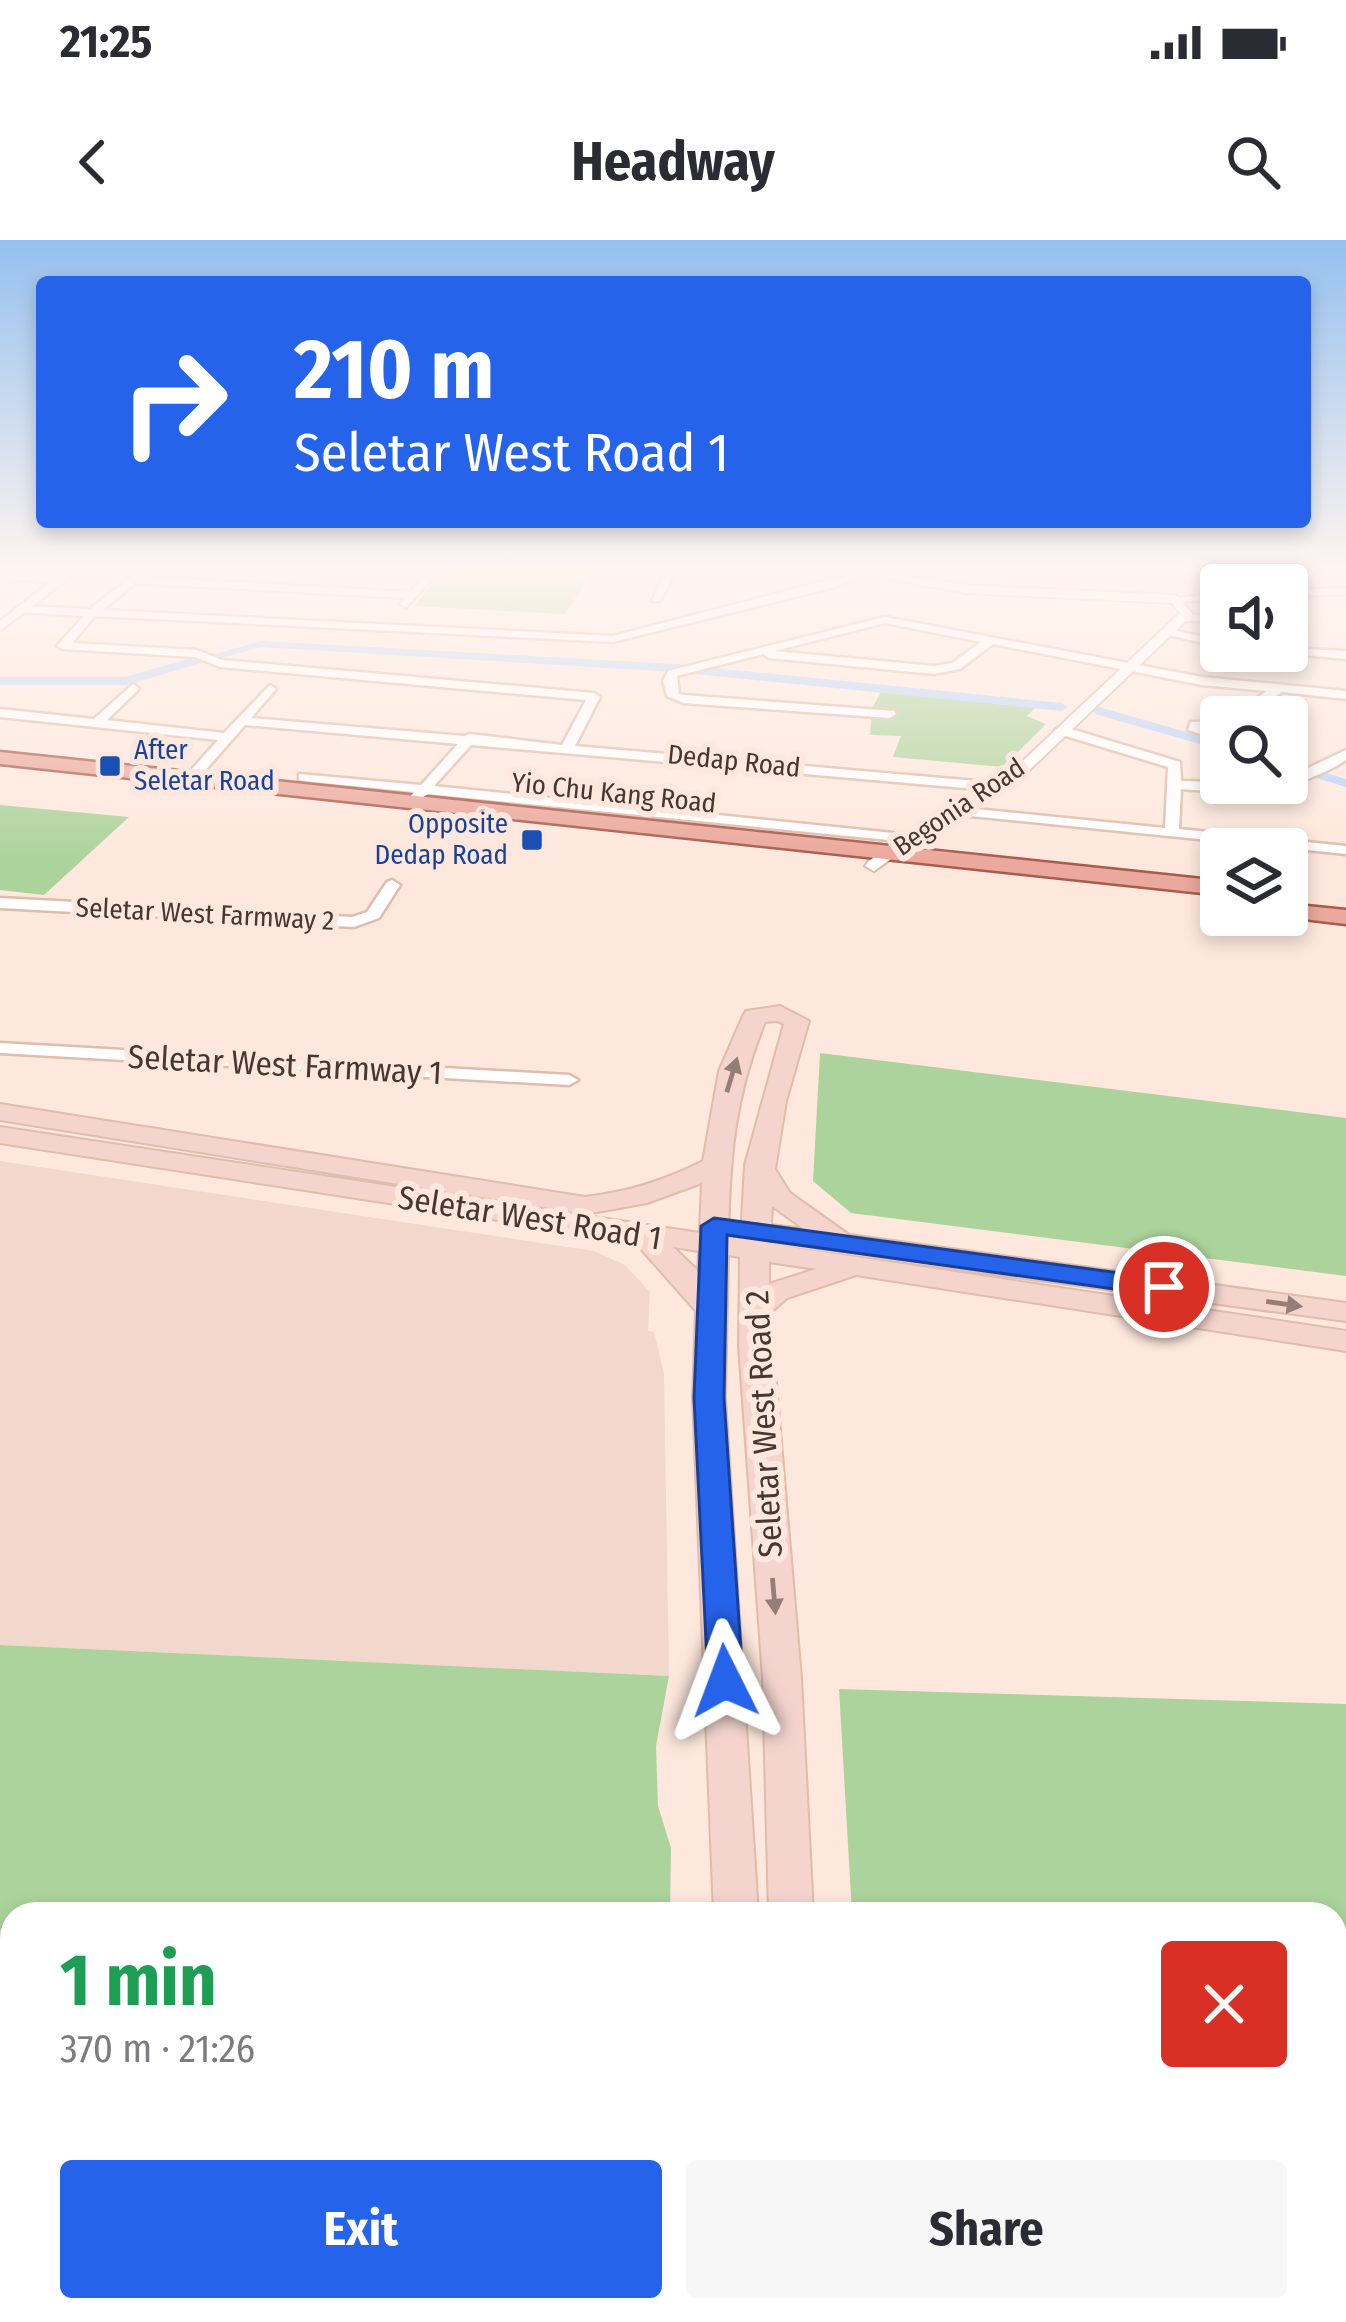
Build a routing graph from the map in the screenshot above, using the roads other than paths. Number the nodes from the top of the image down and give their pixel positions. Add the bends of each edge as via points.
1 (310, 668) edge
2 (691, 668) edge
3 (1127, 668) edge
4 (1128, 668) edge
5 (133, 688) dead end
6 (270, 689) dead end
7 (1279, 689) junction
8 (1346, 695) edge
9 (1268, 696) edge
10 (0, 713) edge
11 (890, 714) dead end
12 (243, 721) junction
13 (96, 724) junction
14 (1061, 730) junction
15 (228, 736) junction
16 (470, 738) junction
17 (569, 746) junction
18 (1346, 754) edge
19 (0, 758) edge
20 (0, 775) edge
21 (304, 776) dead end
22 (191, 778) junction
23 (1178, 785) junction
24 (999, 787) junction
25 (419, 795) junction
26 (956, 811) junction
27 (364, 814) junction
28 (436, 821) junction
29 (921, 831) junction
30 (1172, 834) junction
31 (1346, 850) edge
32 (884, 852) junction
33 (960, 861) junction
34 (392, 885) dead end
35 (1200, 886) edge
36 (1308, 897) edge
37 (1200, 901) edge
38 (1346, 901) edge
39 (0, 903) edge
40 (1308, 913) edge
41 (1346, 917) edge
42 (0, 1048) edge
43 (569, 1080) dead end
44 (0, 1112) edge
45 (0, 1135) edge
46 (715, 1165) junction
47 (759, 1165) junction
48 (586, 1205) junction
49 (644, 1235) junction
50 (714, 1236) junction
51 (752, 1241) junction
52 (848, 1255) junction
53 (711, 1310) junction
54 (754, 1312) junction
55 (1346, 1312) edge
56 (1346, 1341) edge
57 (735, 1902) edge
58 (790, 1902) edge

1 - 17 street via 594,697
2 - 11 street via 672,674 671,692 683,699
3 - 14 street, Begonia Road
4 - 7 street
5 - 13 street
6 - 12 street
7 - 8 street
7 - 9 street
10 - 13 street
12 - 15 street
12 - 16 street, Dedap Road
13 - 15 street
14 - 23 street via 1168,760
14 - 24 street, Begonia Road
15 - 22 street
16 - 17 street, Dedap Road
16 - 25 street
17 - 24 street, Dedap Road
18 - 23 street via 1318,775 1249,789
19 - 22 main road, Yio Chu Kang Road
20 - 27 main road, Yio Chu Kang Road
21 - 25 street, Yio Chu Kang Road
22 - 25 main road, Yio Chu Kang Road
23 - 30 street
24 - 26 street, Begonia Road
25 - 27 main road
25 - 28 main road via 418,812
25 - 32 main road, Yio Chu Kang Road
26 - 29 street, Begonia Road
26 - 30 street
27 - 28 main road, Yio Chu Kang Road
28 - 32 main road, Yio Chu Kang Road
29 - 32 street, Begonia Road
29 - 33 main road via 926,845
30 - 31 street
32 - 33 main road, Yio Chu Kang Road
32 - 37 main road, Yio Chu Kang Road
33 - 35 main road, Yio Chu Kang Road
34 - 39 street, Seletar West Farmway 2 via 373,915 354,922
36 - 38 main road
40 - 41 main road
42 - 43 street, Seletar West Farmway 1
44 - 48 main road, Seletar West Road 1
45 - 49 main road, Seletar West Road 1
46 -> 47 main road, Seletar West Road 2 via 732,1071 755,1016 789,1015 797,1021
46 - 48 main road via 633,1201
46 - 50 main road, Seletar West Road 2
47 - 51 main road, Seletar West Road 2
47 - 52 main road via 778,1198
48 - 50 main road, Seletar West Road 1
49 - 50 main road, Seletar West Road 1
49 - 53 main road
50 - 51 main road, Seletar West Road 1
50 - 53 main road, Seletar West Road 2
51 - 52 main road, Seletar West Road 1
51 - 54 main road, Seletar West Road 2
52 - 54 main road
52 -> 55 main road, Seletar West Road 1
52 - 56 main road, Seletar West Road 1
53 - 57 main road, Seletar West Road 2
54 -> 58 main road, Seletar West Road 2

